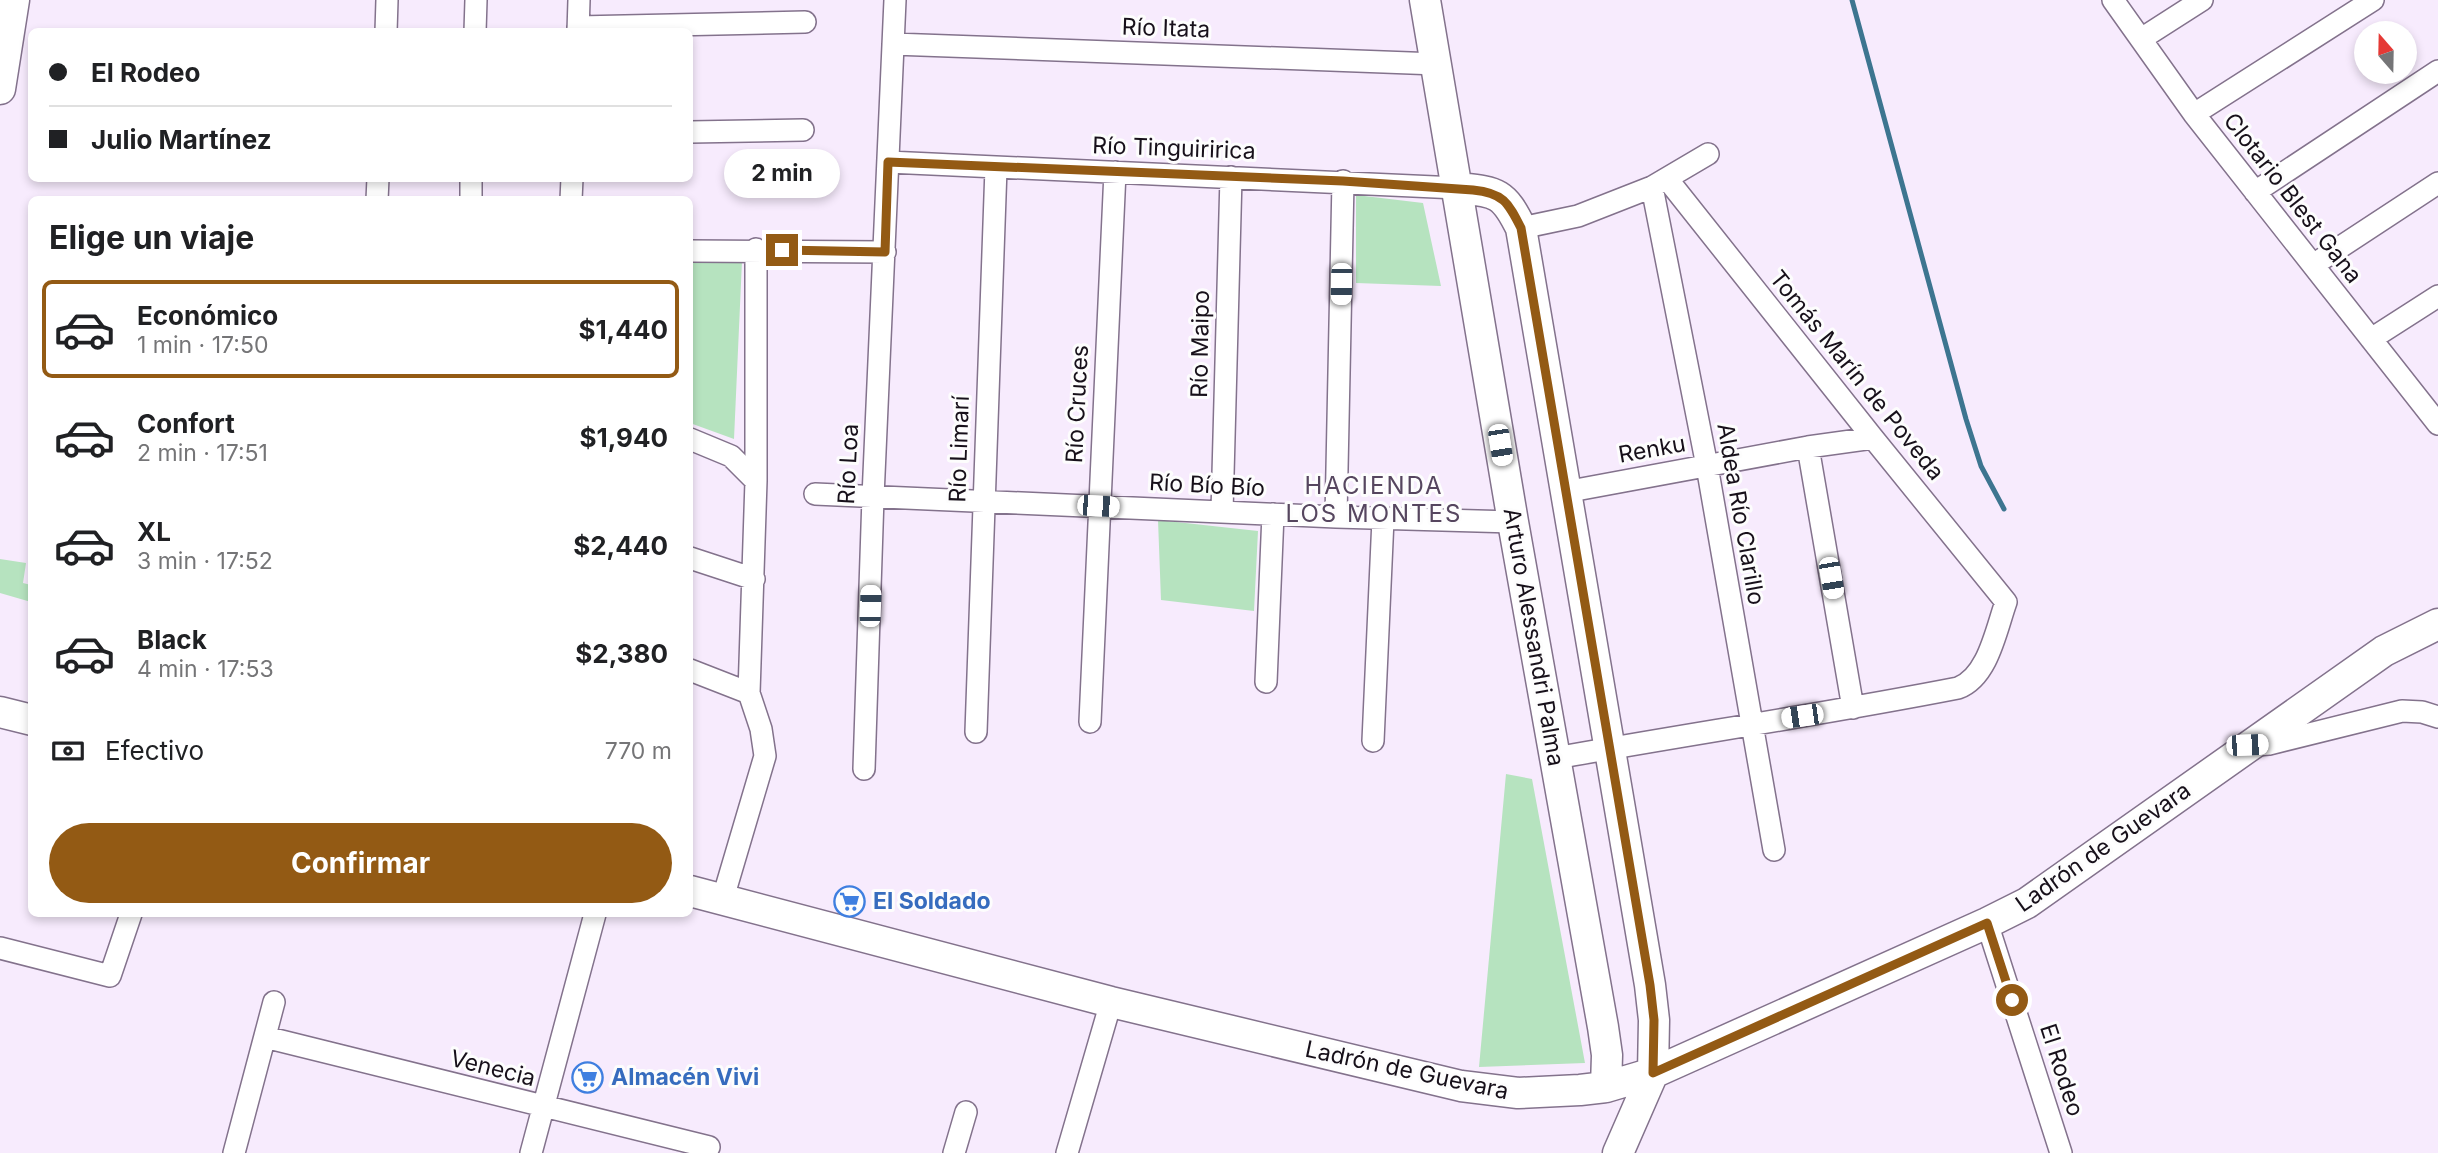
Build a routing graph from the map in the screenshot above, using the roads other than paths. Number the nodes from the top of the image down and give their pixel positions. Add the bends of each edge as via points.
1 (14, 0) edge
2 (387, 0) edge
3 (476, 0) edge
4 (579, 0) edge
5 (895, 0) edge
6 (1425, 0) edge
7 (2113, 0) edge
8 (2202, 0) edge
9 (2373, 0) edge
10 (805, 22) dead end
11 (386, 28) edge
12 (475, 28) edge
13 (578, 28) edge
14 (610, 28) edge
15 (2141, 39) junction
16 (894, 44) junction
17 (1437, 64) junction
18 (2438, 71) edge
19 (0, 89) edge
20 (2194, 114) junction
21 (803, 130) dead end
22 (693, 132) edge
23 (1708, 154) dead end
24 (888, 162) junction
25 (996, 167) junction
26 (1115, 172) junction
27 (1231, 177) junction
28 (1343, 181) junction
29 (2438, 183) edge
30 (1660, 184) junction
31 (1457, 188) junction
32 (2255, 192) junction
33 (1521, 228) junction
34 (756, 249) junction
35 (693, 251) edge
36 (885, 252) junction
37 (2313, 265) junction
38 (2438, 296) edge
39 (2371, 339) junction
40 (2435, 415) edge
41 (1873, 438) junction
42 (693, 440) edge
43 (1808, 447) junction
44 (1707, 466) junction
45 (756, 481) junction
46 (1564, 492) junction
47 (815, 494) dead end
48 (873, 497) junction
49 (983, 501) junction
50 (1098, 506) junction
51 (1222, 512) junction
52 (1273, 514) junction
53 (1336, 517) junction
54 (1383, 519) junction
55 (1513, 522) junction
56 (693, 559) edge
57 (754, 579) junction
58 (2438, 624) edge
59 (693, 671) edge
60 (1266, 682) dead end
61 (749, 692) junction
62 (1853, 708) junction
63 (0, 712) edge
64 (2438, 718) edge
65 (28, 719) edge
66 (1090, 722) dead end
67 (1752, 723) junction
68 (976, 732) dead end
69 (1373, 741) dead end
70 (2247, 745) junction
71 (1610, 748) junction
72 (1556, 758) junction
73 (864, 769) dead end
74 (1774, 850) dead end
75 (693, 892) edge
76 (723, 898) junction
77 (130, 917) edge
78 (594, 917) edge
79 (1987, 923) junction
80 (0, 948) edge
81 (274, 1002) dead end
82 (1111, 1002) junction
83 (265, 1037) junction
84 (1653, 1073) junction
85 (1593, 1088) junction
86 (543, 1107) junction
87 (966, 1112) dead end
88 (709, 1147) dead end
89 (1619, 1150) edge
90 (234, 1153) edge
91 (531, 1153) edge
92 (954, 1153) edge
93 (1067, 1153) edge
94 (2061, 1153) edge

1 - 19 street
2 - 11 street
3 - 12 street
4 - 13 street
5 - 16 street, Río Loa
6 - 17 street, Arturo Alessandri Palma
7 - 15 street, Clotario Blest Gana
8 - 15 street
9 - 20 street
10 - 14 street
15 - 20 street, Clotario Blest Gana
16 - 17 street, Río Itata
16 - 24 street, Río Loa
17 - 31 street, Arturo Alessandri Palma
18 - 32 street
20 - 32 street, Clotario Blest Gana
21 - 22 street
23 - 30 street
24 - 25 street, Río Tinguiririca
24 - 36 street, Río Loa
25 - 26 street, Río Tinguiririca
25 - 49 street, Río Limarí
26 - 27 street, Río Tinguiririca
26 - 50 street, Río Cruces
27 - 28 street, Río Tinguiririca
27 - 51 street, Río Maipo
28 - 31 street, Río Tinguiririca
28 - 53 street
29 - 37 street
30 - 33 street via 1578,215
30 - 41 street, Tomás Marín de Poveda
30 - 44 street, Aldea Río Clarillo
31 - 33 street via 1489,191 1502,198
31 - 55 street, Arturo Alessandri Palma
32 - 37 street, Clotario Blest Gana
33 - 46 street
34 - 35 street
34 - 36 street
34 - 45 street
36 - 48 street, Río Loa
37 - 39 street, Clotario Blest Gana
38 - 39 street
39 - 40 street, Clotario Blest Gana
41 - 43 street, Renku
41 - 62 street, Tomás Marín de Poveda via 2006,602 1979,673 1967,685
42 - 45 street via 731,456
43 - 44 street, Renku
43 - 62 street
44 - 46 street, Renku
44 - 67 street, Aldea Río Clarillo
45 - 57 street
46 - 71 street
47 - 48 street, Río Bío Bío
48 - 49 street, Río Bío Bío
48 - 73 street, Río Loa
49 - 50 street, Río Bío Bío
49 - 68 street, Río Limarí
50 - 51 street, Río Bío Bío
50 - 66 street, Río Cruces
51 - 52 street, Río Bío Bío
52 - 53 street, Río Bío Bío
52 - 60 street
53 - 54 street, Río Bío Bío
54 - 55 street, Río Bío Bío
54 - 69 street
55 - 72 street, Arturo Alessandri Palma
56 - 57 street
57 - 61 street
58 - 70 street, Ladrón de Guevara via 2384,650
59 - 61 street
61 - 76 street via 765,756
62 - 67 street
63 - 65 street
64 - 70 street via 2402,710 2269,744
67 - 71 street
67 - 74 street, Aldea Río Clarillo
70 - 79 street, Ladrón de Guevara via 2027,903
71 - 72 street
71 - 84 street via 1650,985
72 - 85 street, Arturo Alessandri Palma via 1607,1055
75 - 76 street, Ladrón de Guevara
76 - 82 street, Ladrón de Guevara
77 - 80 street via 110,976
78 - 86 street
79 - 84 street, Ladrón de Guevara
79 - 94 street, El Rodeo
81 - 83 street
82 - 85 street, Ladrón de Guevara via 1461,1086 1518,1093
82 - 93 street
83 - 86 street, Venecia
83 - 90 street
84 - 85 street, Ladrón de Guevara
84 - 89 street
85 - 89 street via 1616,1121
86 - 88 street, Venecia
86 - 91 street
87 - 92 street

